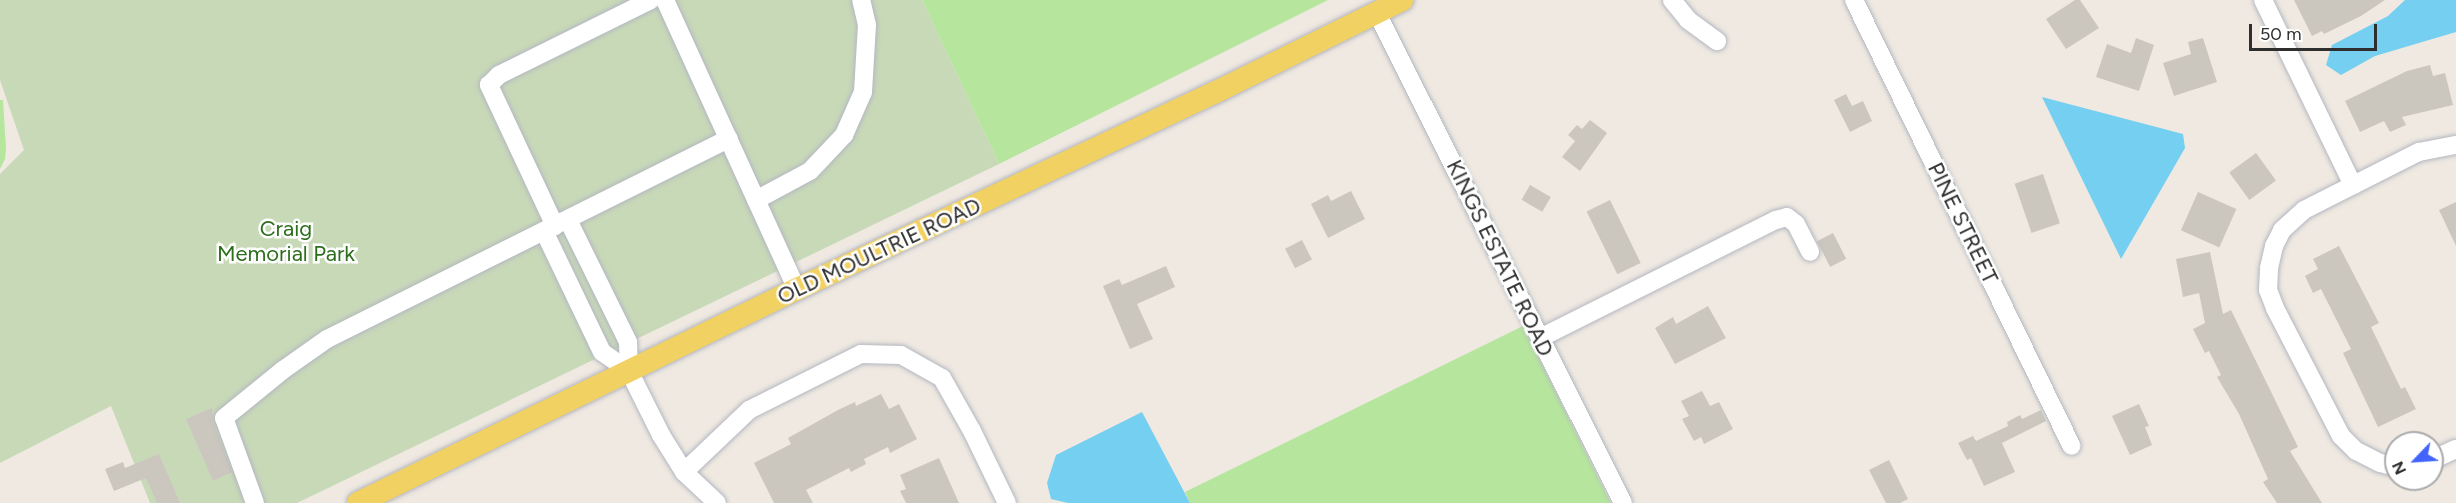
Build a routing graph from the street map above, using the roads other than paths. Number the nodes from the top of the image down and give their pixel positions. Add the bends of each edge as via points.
1 (651, 0) edge
2 (665, 0) edge
3 (861, 0) edge
4 (1402, 0) edge
5 (1672, 0) edge
6 (1854, 0) edge
7 (2263, 0) edge
8 (1377, 13) junction
9 (1717, 41) dead end
10 (729, 140) junction
11 (2456, 146) edge
12 (2354, 185) junction
13 (756, 200) junction
14 (556, 226) junction
15 (1810, 252) dead end
16 (797, 289) junction
17 (1540, 338) junction
18 (629, 371) junction
19 (2072, 446) dead end
20 (2384, 464) edge
21 (684, 472) junction
22 (255, 503) edge
23 (358, 503) edge
24 (717, 503) edge
25 (1007, 503) edge
26 (1623, 503) edge

1 - 14 street via 499,75 489,85
2 - 10 street
3 - 13 street via 867,25 863,92 844,135 810,171
4 - 8 main road, OLD MOULTRIE ROAD
5 - 9 street via 1688,20
6 - 19 street, PINE STREET
7 - 12 street
8 - 16 main road, OLD MOULTRIE ROAD
8 - 17 street, KINGS ESTATE ROAD
10 - 13 street
10 - 14 street
11 - 12 street via 2419,152
12 - 20 street via 2304,210 2282,230 2274,246 2268,290 2341,436 2356,451
13 - 16 street
14 - 18 street via 628,342
14 - 18 street via 602,352
14 - 22 street via 327,339 224,418
15 - 17 street via 1797,224 1787,217 1776,219
16 - 18 main road, OLD MOULTRIE ROAD
17 - 26 street, KINGS ESTATE ROAD
18 - 21 street
18 - 23 main road, OLD MOULTRIE ROAD
21 - 24 street
21 - 25 street via 749,410 861,354 901,355 942,378

